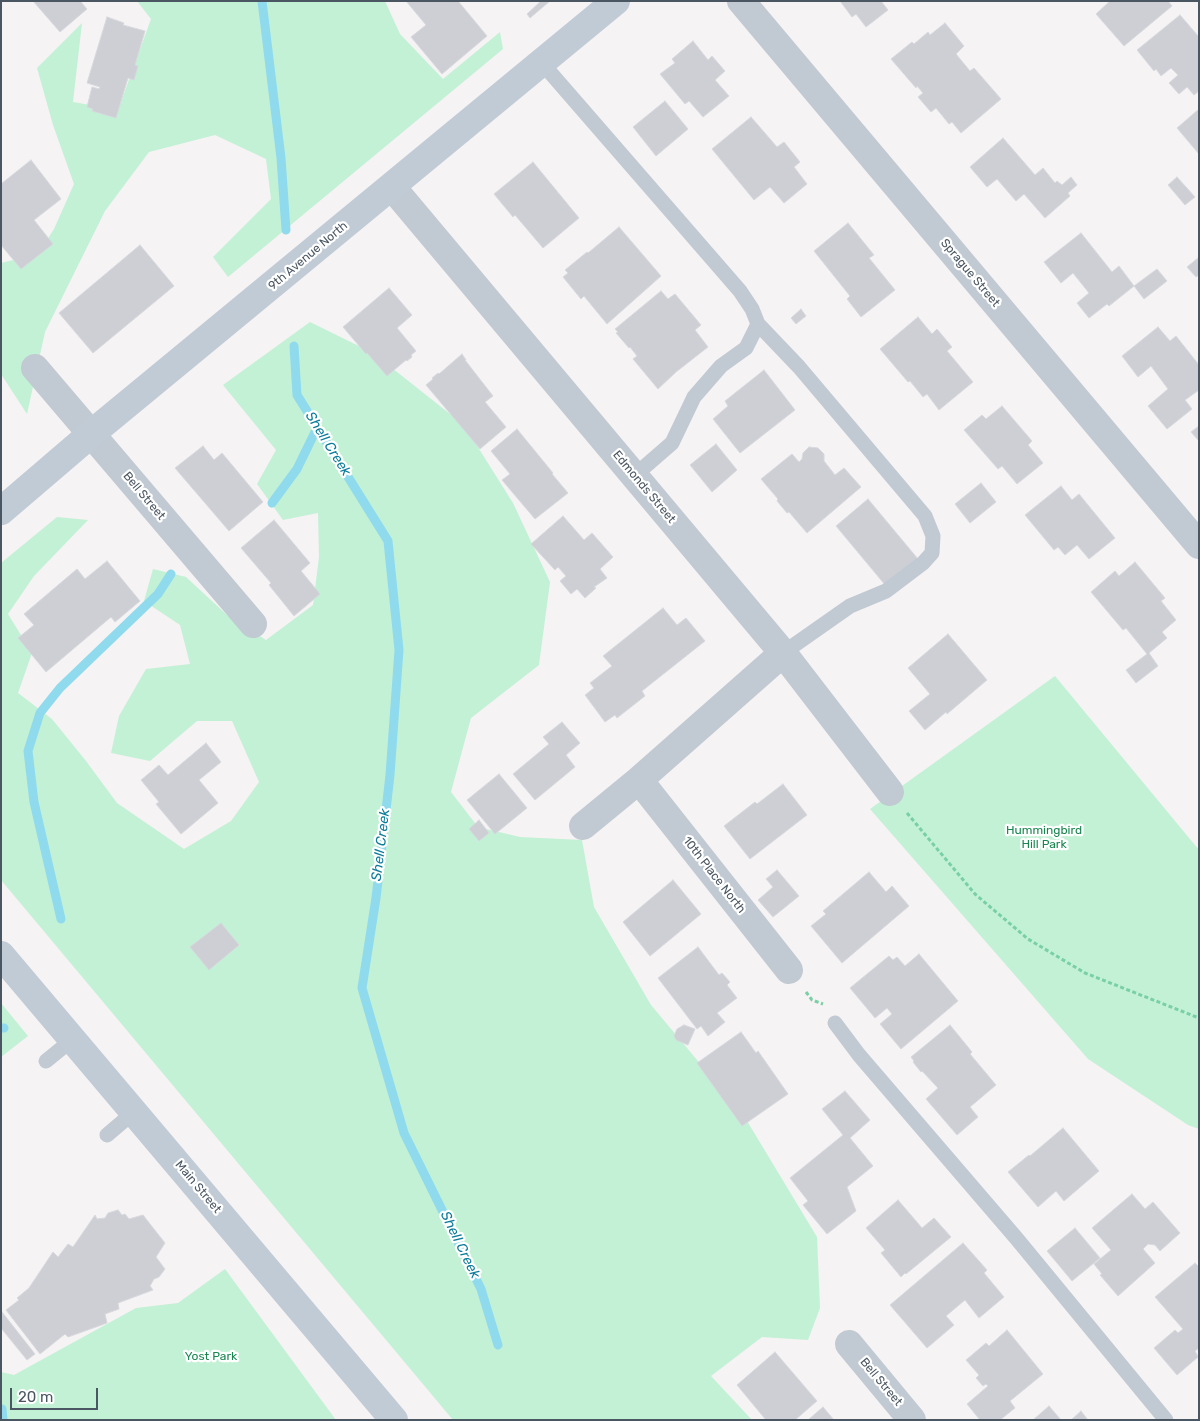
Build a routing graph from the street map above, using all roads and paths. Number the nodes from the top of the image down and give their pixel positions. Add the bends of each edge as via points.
1 (616, 1) edge
2 (741, 1) edge
3 (542, 63) junction
4 (392, 186) junction
5 (758, 324) junction
6 (35, 368) dead end
7 (91, 434) junction
8 (634, 476) junction
9 (1, 511) edge
10 (1199, 545) edge
11 (253, 624) dead end
12 (783, 653) junction
13 (639, 780) junction
14 (890, 792) joint
15 (583, 826) dead end
16 (1, 955) edge
17 (789, 970) dead end
18 (1199, 1018) edge
19 (835, 1023) dead end
20 (73, 1039) junction
21 (46, 1061) dead end
22 (134, 1112) junction
23 (107, 1135) dead end
24 (849, 1344) dead end
25 (394, 1420) edge
26 (912, 1420) edge
27 (1166, 1420) edge

1 - 3 street, 9th Avenue North
2 - 10 street, Sprague Street
3 - 4 street, 9th Avenue North
3 - 5 lane via 740,291
4 - 7 street, 9th Avenue North
4 - 8 street, Edmonds Street
5 - 8 lane via 746,348 721,366 694,397 672,443
5 - 12 lane via 799,367 925,516 933,536 932,553 923,563 886,591 850,606
6 - 7 street, Bell Street
7 - 9 street, 9th Avenue North
7 - 11 street, Bell Street
8 - 12 street, Edmonds Street
12 - 13 street
12 - 14 street, Edmonds Street
13 - 15 street
13 - 17 street, 10th Place North
14 - 18 path via 975,894 1028,939 1085,973
16 - 20 street, Main Street
19 - 27 lane
20 - 21 lane
20 - 22 street, Main Street
22 - 23 lane
22 - 25 street, Main Street
24 - 26 street, Bell Street

